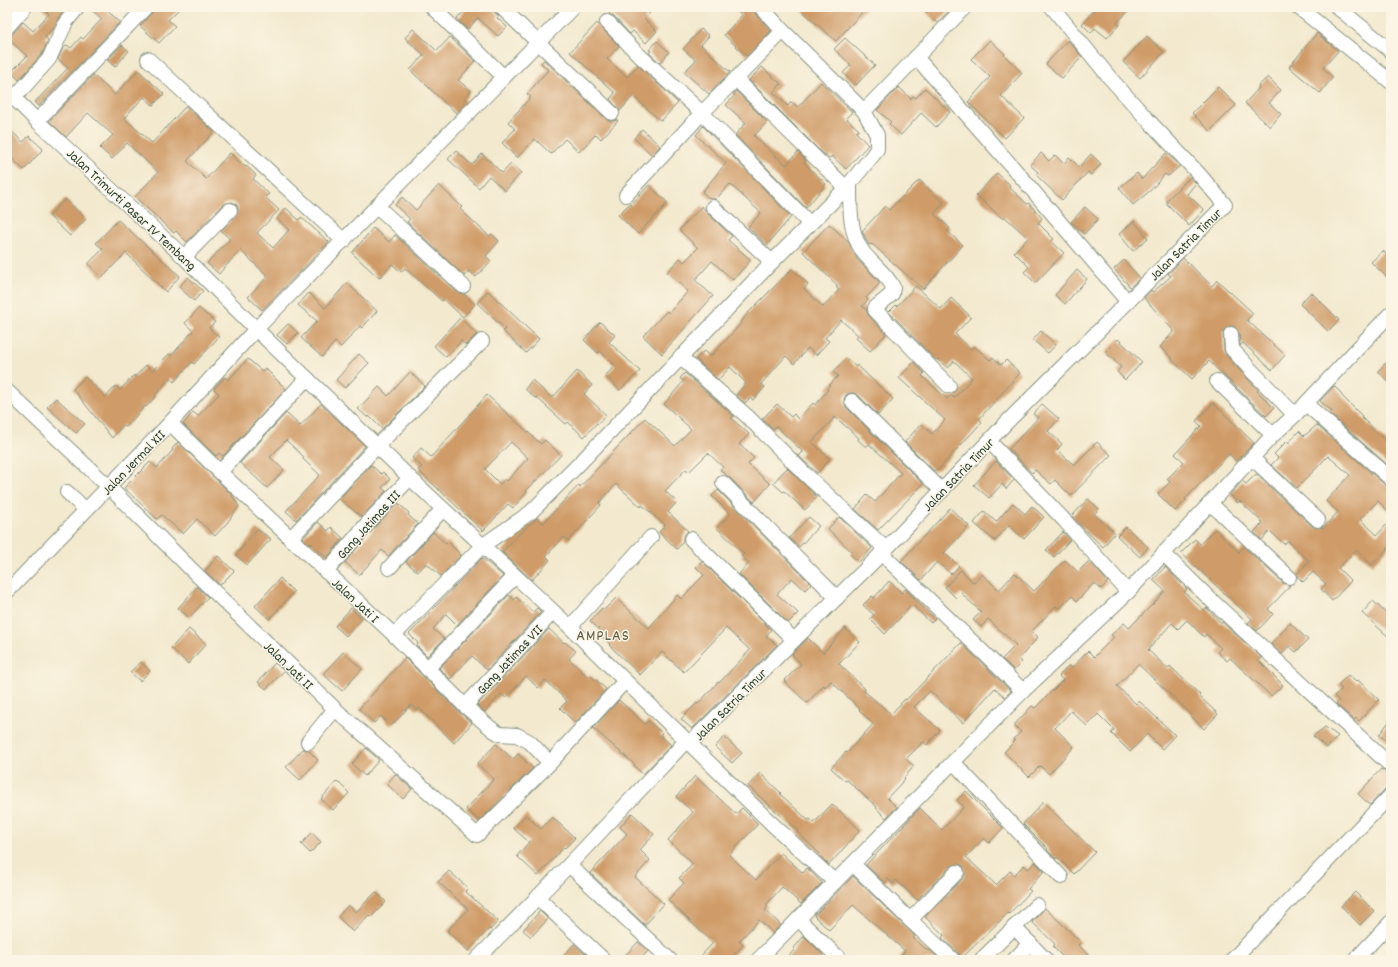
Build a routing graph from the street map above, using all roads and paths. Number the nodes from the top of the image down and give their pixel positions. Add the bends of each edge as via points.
1 (26, 7) edge
2 (78, 7) edge
3 (146, 7) edge
4 (432, 7) edge
5 (501, 7) edge
6 (573, 7) edge
7 (965, 7) edge
8 (1052, 7) edge
9 (1298, 7) edge
10 (1337, 7) edge
11 (765, 8) edge
12 (607, 22) dead end
13 (7, 27) edge
14 (783, 31) junction
15 (538, 43) junction
16 (1391, 51) edge
17 (916, 57) junction
18 (148, 59) dead end
19 (504, 77) junction
20 (736, 79) junction
21 (1391, 82) edge
22 (10, 94) edge
23 (864, 111) junction
24 (612, 112) dead end
25 (702, 113) junction
26 (37, 121) junction
27 (848, 185) junction
28 (626, 195) dead end
29 (378, 206) junction
30 (712, 207) dead end
31 (230, 210) dead end
32 (810, 224) junction
33 (344, 241) junction
34 (184, 257) junction
35 (772, 262) junction
36 (463, 286) dead end
37 (1128, 302) junction
38 (1391, 313) edge
39 (256, 329) junction
40 (1231, 334) dead end
41 (482, 341) dead end
42 (680, 358) junction
43 (307, 378) junction
44 (1217, 381) dead end
45 (949, 386) dead end
46 (7, 391) edge
47 (852, 401) dead end
48 (1306, 404) junction
49 (1296, 415) junction
50 (170, 423) junction
51 (1273, 435) junction
52 (989, 441) junction
53 (378, 445) junction
54 (1252, 458) junction
55 (220, 472) junction
56 (410, 478) junction
57 (1391, 479) edge
58 (723, 483) dead end
59 (109, 487) junction
60 (942, 491) junction
61 (67, 492) dead end
62 (1210, 502) junction
63 (443, 509) junction
64 (86, 510) junction
65 (1318, 520) dead end
66 (651, 537) dead end
67 (290, 539) junction
68 (691, 539) dead end
69 (482, 546) junction
70 (884, 551) junction
71 (1163, 553) junction
72 (389, 568) dead end
73 (326, 572) junction
74 (515, 576) junction
75 (1289, 577) dead end
76 (7, 592) edge
77 (1128, 592) junction
78 (837, 598) junction
79 (553, 612) junction
80 (570, 627) junction
81 (394, 635) junction
82 (794, 640) junction
83 (427, 669) junction
84 (625, 681) junction
85 (1023, 691) junction
86 (465, 706) junction
87 (335, 709) junction
88 (308, 742) dead end
89 (689, 742) junction
90 (550, 763) junction
91 (954, 763) junction
92 (1391, 766) edge
93 (1391, 795) edge
94 (852, 864) junction
95 (569, 866) junction
96 (957, 872) dead end
97 (1061, 877) dead end
98 (835, 882) junction
99 (538, 898) junction
100 (1037, 905) dead end
101 (798, 919) junction
102 (910, 920) junction
103 (1391, 922) edge
104 (1014, 927) junction
105 (1030, 943) junction
106 (476, 960) edge
107 (604, 960) edge
108 (670, 960) edge
109 (758, 960) edge
110 (841, 960) edge
111 (953, 960) edge
112 (981, 960) edge
113 (1014, 960) edge
114 (1046, 960) edge
115 (1232, 960) edge
116 (1355, 960) edge

1 - 13 street
2 - 22 street via 66,22 49,59
3 - 26 street
4 - 19 street
5 - 15 street
6 - 15 street, Jalan Jermal XII
7 - 17 street
8 - 37 street, Jalan Satria Timur via 1116,84 1224,205
9 - 21 street
10 - 16 street
11 - 14 street
12 - 25 street
14 - 20 street
14 - 23 street
15 - 19 street, Jalan Jermal XII
15 - 24 street
17 - 23 street
17 - 37 street
18 - 33 street
19 - 29 street, Jalan Jermal XII
20 - 25 street
20 - 27 street
22 - 26 street, Jalan Trimurti Pasar IV Tembang
23 - 27 street via 877,135 876,149
25 - 28 street
25 - 32 street
26 - 34 street, Jalan Trimurti Pasar IV Tembang
27 - 32 street
27 - 45 street via 855,236 863,252 893,287 892,294 875,310
29 - 33 street, Jalan Jermal XII
29 - 36 street
30 - 35 street
31 - 34 street
32 - 35 street
33 - 39 street, Jalan Jermal XII
34 - 39 street, Jalan Trimurti Pasar IV Tembang
35 - 42 street
37 - 52 street, Jalan Satria Timur
38 - 48 street
39 - 43 street, Jalan Trimurti Pasar IV Tembang
39 - 50 street, Jalan Jermal XII
40 - 49 street via 1232,349
41 - 53 street
42 - 69 street via 531,512
42 - 70 street via 748,417
43 - 53 street, Jalan Trimurti Pasar IV Tembang
43 - 55 street
44 - 51 street
46 - 59 street, Jalan Jati II
47 - 60 street
48 - 49 street
48 - 57 street
49 - 51 street
50 - 55 street, Jalan Jati I
50 - 59 street, Jalan Jermal XII
51 - 54 street
52 - 60 street, Jalan Satria Timur
52 - 77 street
53 - 56 street, Jalan Trimurti Pasar IV Tembang
53 - 67 street
54 - 62 street
54 - 65 street
55 - 67 street, Jalan Jati I
56 - 63 street, Jalan Trimurti Pasar IV Tembang
56 - 73 street, Gang Jatimas III
58 - 78 street
59 - 64 street, Jalan Jermal XII
59 - 87 street, Jalan Jati II
60 - 70 street, Jalan Satria Timur
61 - 64 street
62 - 71 street
62 - 75 street
63 - 69 street, Jalan Trimurti Pasar IV Tembang
63 - 72 street
64 - 76 street, Jalan Jermal XII
66 - 80 street
67 - 73 street, Jalan Jati I
68 - 82 street
69 - 74 street, Jalan Trimurti Pasar IV Tembang
69 - 81 street
70 - 78 street, Jalan Satria Timur
70 - 85 street
71 - 77 street
71 - 92 street
73 - 81 street, Jalan Jati I
74 - 79 street, Jalan Trimurti Pasar IV Tembang
74 - 83 street
77 - 85 street
78 - 82 street, Jalan Satria Timur
79 - 80 street, Jalan Trimurti Pasar IV Tembang
79 - 86 street, Gang Jatimas VII
80 - 84 street, Jalan Trimurti Pasar IV Tembang
81 - 83 street, Jalan Jati I
82 - 89 street, Jalan Satria Timur
83 - 86 street, Jalan Jati I
84 - 89 street, Jalan Trimurti Pasar IV Tembang
84 - 90 street
85 - 91 street
86 - 90 street, Jalan Jati I via 492,730 500,734 517,735 530,742
87 - 88 street
87 - 90 street, Jalan Jati II via 477,835
89 - 95 street, Jalan Satria Timur
89 - 98 street, Jalan Trimurti Pasar IV Tembang
91 - 94 street
91 - 97 street
93 - 115 street
94 - 98 street
94 - 102 street
95 - 99 street, Jalan Satria Timur
95 - 108 street
96 - 102 street
98 - 101 street
99 - 106 street, Jalan Satria Timur
99 - 107 street
100 - 104 street
101 - 109 street
101 - 110 street
102 - 111 street
103 - 116 street
104 - 105 street
104 - 112 street
105 - 113 street
105 - 114 street

